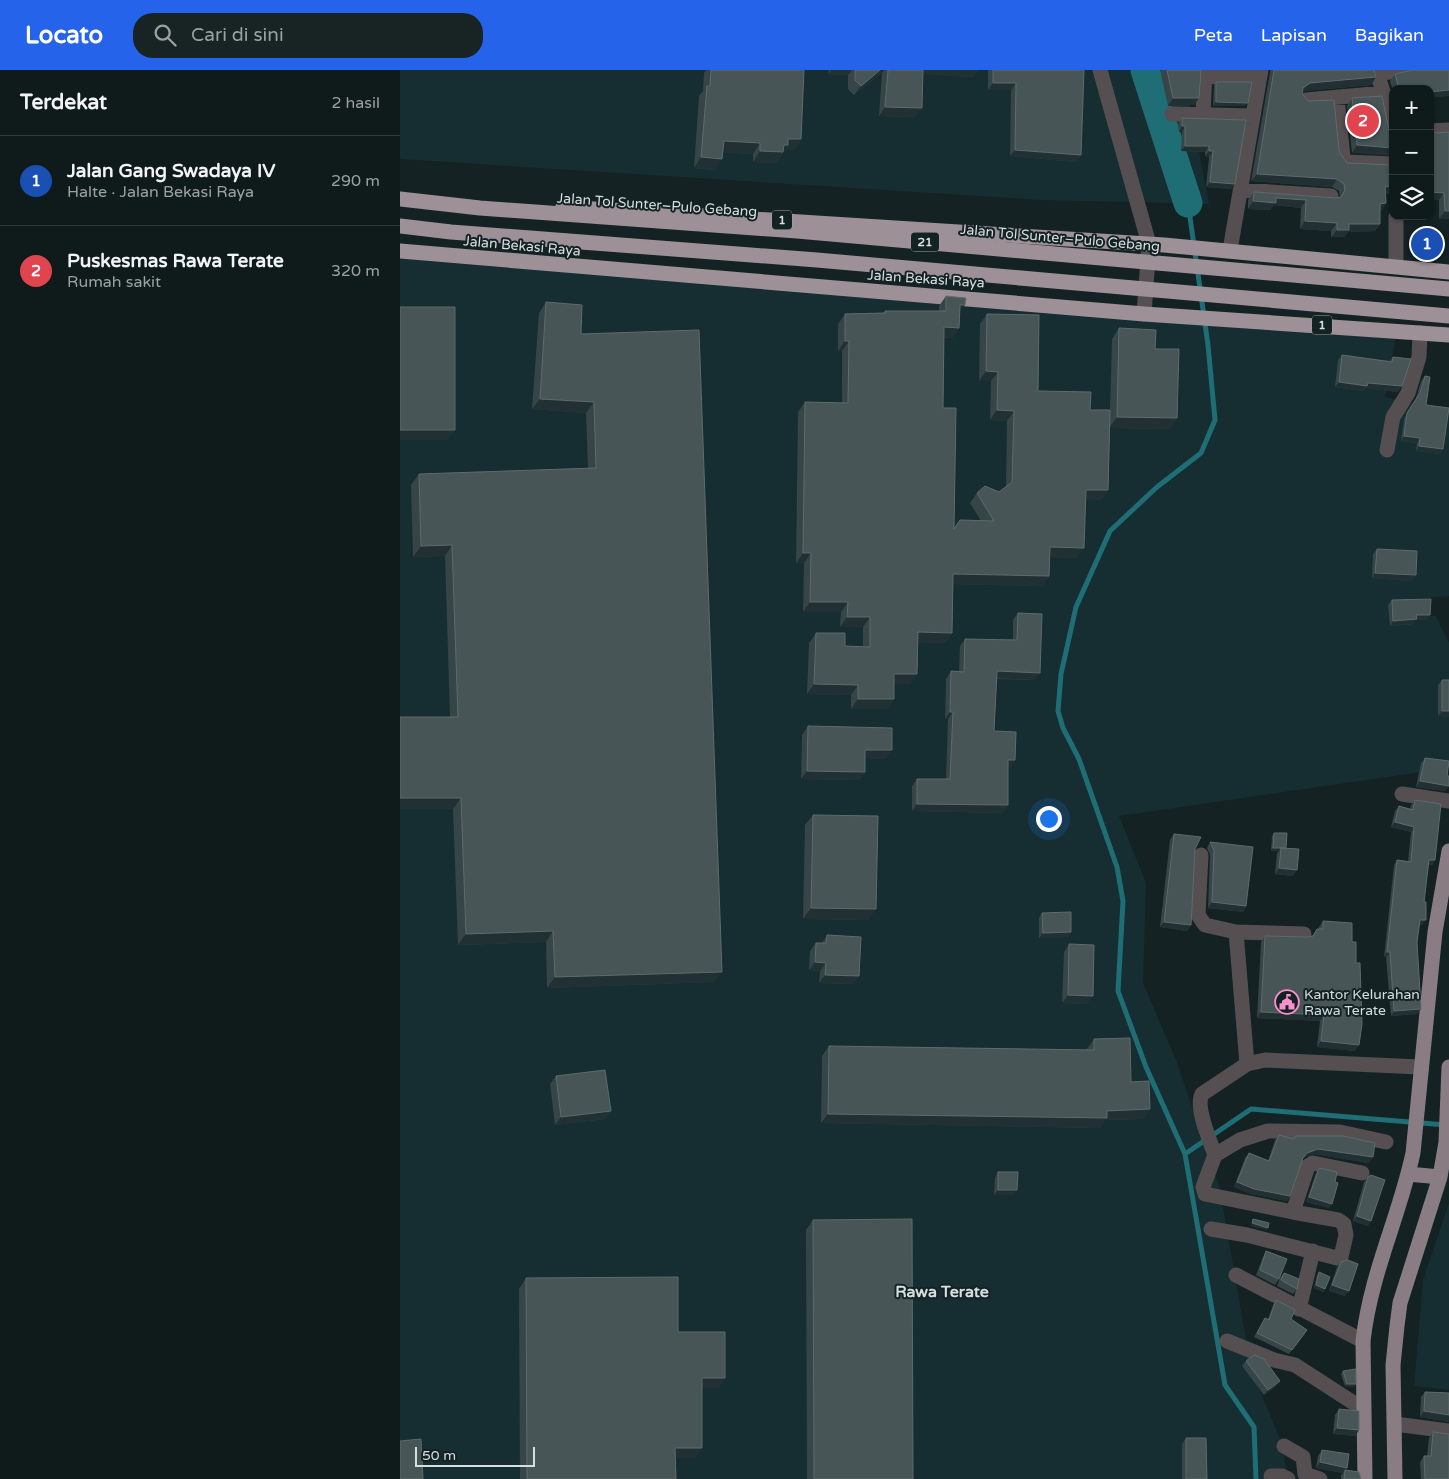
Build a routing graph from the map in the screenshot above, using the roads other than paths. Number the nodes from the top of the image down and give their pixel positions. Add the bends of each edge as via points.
1 (1100, 70) edge
2 (1402, 70) edge
3 (1376, 72) edge
4 (1205, 73) edge
5 (1261, 73) edge
6 (1384, 93) junction
7 (1337, 97) junction
8 (1306, 100) edge
9 (1172, 114) dead end
10 (1203, 115) junction
11 (1253, 116) junction
12 (1391, 130) edge
13 (1449, 130) edge
14 (1434, 131) edge
15 (1389, 164) edge
16 (1241, 190) junction
17 (1331, 196) edge
18 (400, 198) edge
19 (1396, 220) edge
20 (400, 226) edge
21 (1157, 244) junction
22 (1225, 250) junction
23 (400, 251) edge
24 (1354, 263) junction
25 (1396, 266) junction
26 (1449, 272) edge
27 (1449, 282) edge
28 (1449, 289) edge
29 (1152, 315) junction
30 (1449, 316) edge
31 (1424, 333) junction
32 (1449, 336) edge
33 (1387, 450) dead end
34 (1402, 794) dead end
35 (1449, 801) edge
36 (1449, 851) edge
37 (1201, 855) dead end
38 (1236, 932) junction
39 (1304, 934) dead end
40 (1247, 1064) junction
41 (1449, 1067) edge
42 (1419, 1074) junction
43 (1448, 1082) edge
44 (1386, 1142) dead end
45 (1214, 1151) junction
46 (1362, 1173) dead end
47 (1408, 1174) junction
48 (1444, 1174) edge
49 (1293, 1212) junction
50 (1211, 1230) dead end
51 (1314, 1251) junction
52 (1236, 1275) dead end
53 (1299, 1309) junction
54 (1227, 1341) dead end
55 (1363, 1341) junction
56 (1363, 1409) junction
57 (1395, 1424) junction
58 (1449, 1431) edge
59 (1284, 1446) dead end
60 (1270, 1476) dead end
61 (1288, 1479) edge
62 (1320, 1479) edge
63 (1365, 1479) edge
64 (1395, 1479) edge

1 - 21 street
2 - 3 street
3 - 6 street
4 - 5 street
4 - 10 street
5 - 11 street
6 - 7 street
6 - 12 street
7 - 8 street
7 - 15 street via 1342,158 1346,162
9 - 10 street
10 - 11 street
11 - 16 street
13 - 14 street
16 - 17 street
16 - 22 street
18 - 21 highway, 1
18 - 28 highway, Jalan Tol Sunter–Pulo Gebang / 21, bridge via 480,208 796,231
19 - 25 street
20 - 30 highway, 21, bridge
21 - 22 highway, 1
21 - 29 street
22 - 24 highway, 1
23 - 29 highway, Jalan Bekasi Raya / 1
24 - 25 highway, 1
24 - 27 highway, 1 via 1387,275
25 - 26 highway, 1
29 - 31 highway, Jalan Bekasi Raya / 1
31 - 32 highway, Jalan Bekasi Raya
31 - 33 street via 1408,393 1393,417
34 - 35 street
36 - 42 main road via 1435,932
37 - 38 street via 1198,915 1205,925
38 - 39 street
38 - 40 street
40 - 42 street via 1265,1060
40 - 45 street via 1202,1094 1198,1103
41 - 43 main road
42 - 47 main road
43 - 48 main road
44 - 45 street via 1340,1132 1268,1131
45 - 49 street via 1203,1187 1205,1194
46 - 49 street via 1313,1163 1308,1166
47 - 48 main road
47 - 55 main road via 1375,1276
48 - 57 main road via 1400,1303 1394,1364
49 - 51 street via 1338,1220 1344,1224 1346,1235 1342,1257
50 - 51 street
51 - 53 street
52 - 53 street
53 - 55 street
54 - 56 street via 1294,1365
55 - 56 main road
56 - 63 main road
57 - 58 street
57 - 64 main road
59 - 62 street via 1303,1457 1305,1474
60 - 61 street

